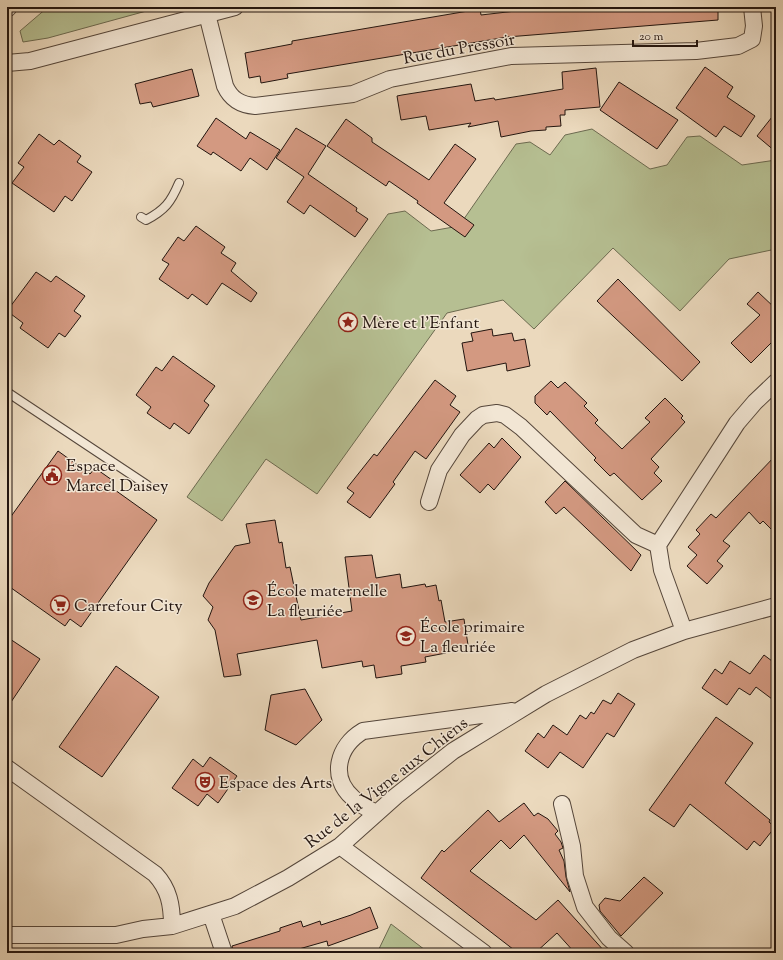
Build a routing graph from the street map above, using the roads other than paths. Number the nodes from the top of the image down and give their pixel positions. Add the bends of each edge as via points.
1 (752, 7) edge
2 (221, 10) edge
3 (7, 63) edge
4 (179, 182) dead end
5 (141, 217) dead end
6 (776, 382) edge
7 (7, 392) edge
8 (147, 485) dead end
9 (430, 502) dead end
10 (658, 545) junction
11 (776, 606) edge
12 (684, 631) junction
13 (517, 710) junction
14 (7, 768) edge
15 (562, 804) dead end
16 (376, 813) junction
17 (340, 846) junction
18 (211, 914) junction
19 (172, 926) junction
20 (7, 935) edge
21 (224, 953) edge
22 (484, 953) edge
23 (626, 953) edge

1 - 2 street, Rue du Pressoir via 752,39 738,46 696,51 511,56 390,79 353,94 255,106 244,106 229,94 225,86
2 - 3 street via 30,61
4 - 5 lane via 172,200 158,214 146,220
6 - 10 street via 737,423
7 - 8 lane
9 - 10 street via 439,470 462,435 483,415 497,413 505,415 521,427 636,536
10 - 12 street via 662,570
11 - 12 street, Rue de la Vigne aux Chiens
12 - 13 street, Rue de la Vigne aux Chiens via 604,664
13 - 16 street, Rue de la Vigne aux Chiens via 453,751
13 - 16 street via 363,731 351,738 344,747 340,760 341,781 352,798
14 - 19 street via 155,874 167,889
15 - 23 street via 572,846 575,876 584,907 609,938
16 - 17 street, Rue de la Vigne aux Chiens
17 - 18 street, Rue de la Vigne aux Chiens via 262,893
17 - 22 street
18 - 19 street, Rue de la Vigne aux Chiens
18 - 21 street
19 - 20 street, Rue de la Vigne aux Chiens via 116,935

